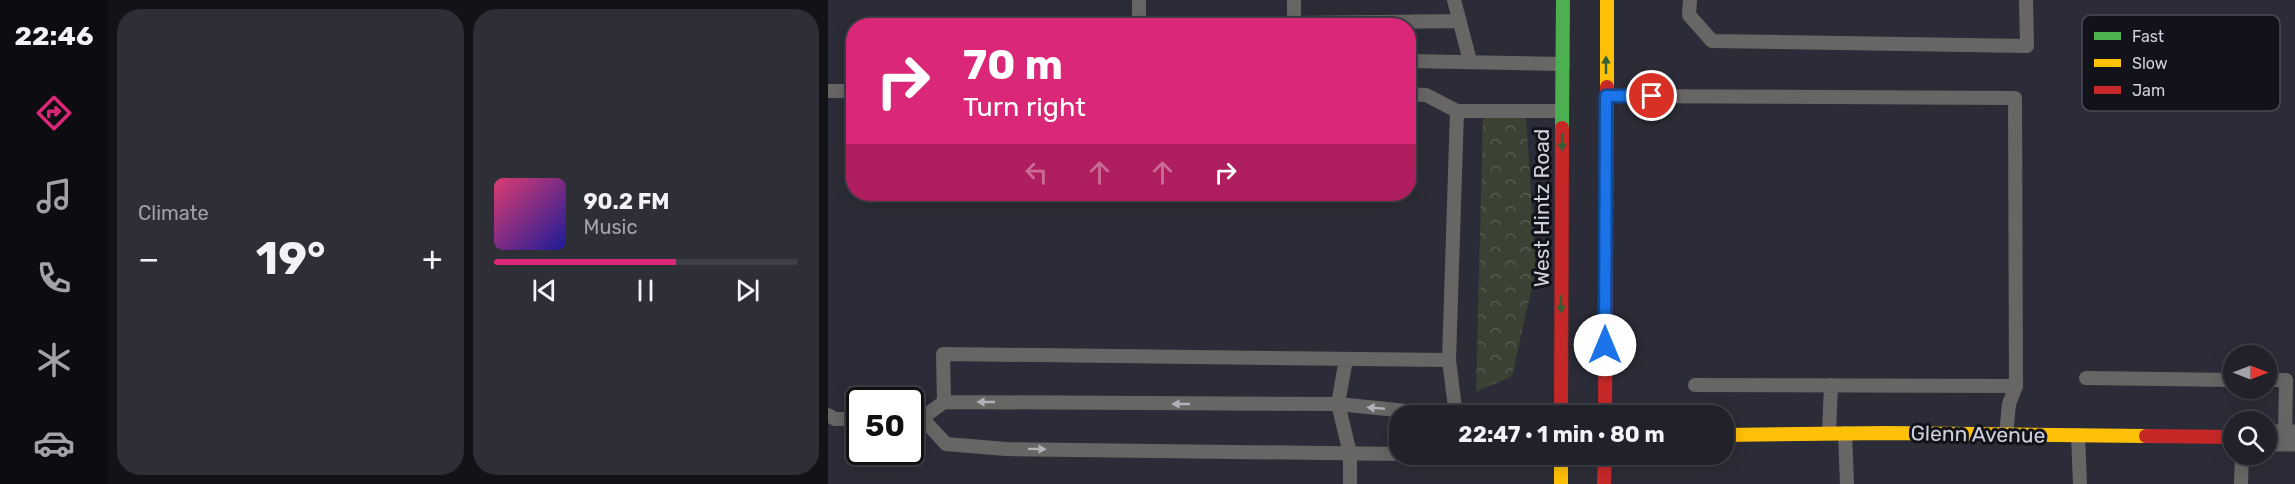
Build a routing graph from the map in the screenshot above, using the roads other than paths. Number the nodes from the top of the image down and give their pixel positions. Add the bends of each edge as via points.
1 (1139, 0) edge
2 (1294, 0) edge
3 (1454, 0) edge
4 (1547, 0) edge
5 (1563, 0) edge
6 (1607, 0) edge
7 (1690, 0) edge
8 (2026, 0) edge
9 (1563, 16) junction
10 (1138, 18) edge
11 (1294, 18) edge
12 (1460, 21) junction
13 (1416, 22) edge
14 (1416, 61) edge
15 (1470, 61) junction
16 (1563, 64) junction
17 (828, 91) edge
18 (846, 91) edge
19 (1416, 94) edge
20 (1606, 96) junction
21 (1457, 111) junction
22 (1562, 111) junction
23 (1346, 359) junction
24 (1449, 360) junction
25 (2086, 378) dead end
26 (2223, 380) edge
27 (2290, 380) edge
28 (1695, 385) dead end
29 (1831, 385) junction
30 (2016, 386) junction
31 (944, 402) junction
32 (1338, 404) junction
33 (1455, 405) edge
34 (1561, 405) edge
35 (1605, 405) edge
36 (1389, 409) edge
37 (924, 413) edge
38 (846, 419) edge
39 (830, 420) edge
40 (924, 425) edge
41 (1829, 433) junction
42 (1845, 433) junction
43 (1734, 435) edge
44 (2006, 435) junction
45 (2078, 435) junction
46 (2223, 437) edge
47 (2282, 438) edge
48 (1350, 453) junction
49 (1389, 454) edge
50 (1561, 465) edge
51 (1605, 465) edge
52 (2242, 465) edge
53 (1350, 484) edge
54 (1561, 484) edge
55 (1604, 484) edge
56 (1847, 484) edge
57 (2080, 484) edge
58 (2241, 484) edge

1 - 10 lane
2 - 11 lane
3 - 12 lane
4 - 9 lane
5 - 9 main road, West Hintz Road
20 -> 6 main road
7 - 8 lane via 1689,15 1712,41 2027,46
9 - 16 main road, West Hintz Road
12 - 13 lane
12 - 15 lane
14 - 15 lane
15 - 16 lane
16 - 22 main road, West Hintz Road
17 - 18 lane
19 - 21 lane via 1426,95
20 - 30 lane via 2015,98
20 - 35 main road
21 - 22 lane
21 - 24 lane
22 -> 34 main road, West Hintz Road
23 - 24 lane
23 - 31 lane via 943,354
23 - 32 lane
24 - 33 lane
25 - 26 lane
27 - 47 lane
28 - 29 lane
29 - 30 lane
29 - 41 lane
30 - 44 lane via 2009,404
32 -> 31 lane
31 - 37 lane
36 -> 32 lane
32 - 48 lane
38 - 39 lane
40 -> 48 lane via 946,444 1006,449
41 - 42 main road, Glenn Avenue
41 - 43 main road, Glenn Avenue
42 - 44 main road, Glenn Avenue
42 - 56 lane
44 - 45 main road, Glenn Avenue
45 - 46 main road, Glenn Avenue
45 - 57 lane
48 - 49 lane
48 - 53 lane
50 - 54 main road
51 - 55 main road
52 - 58 lane

